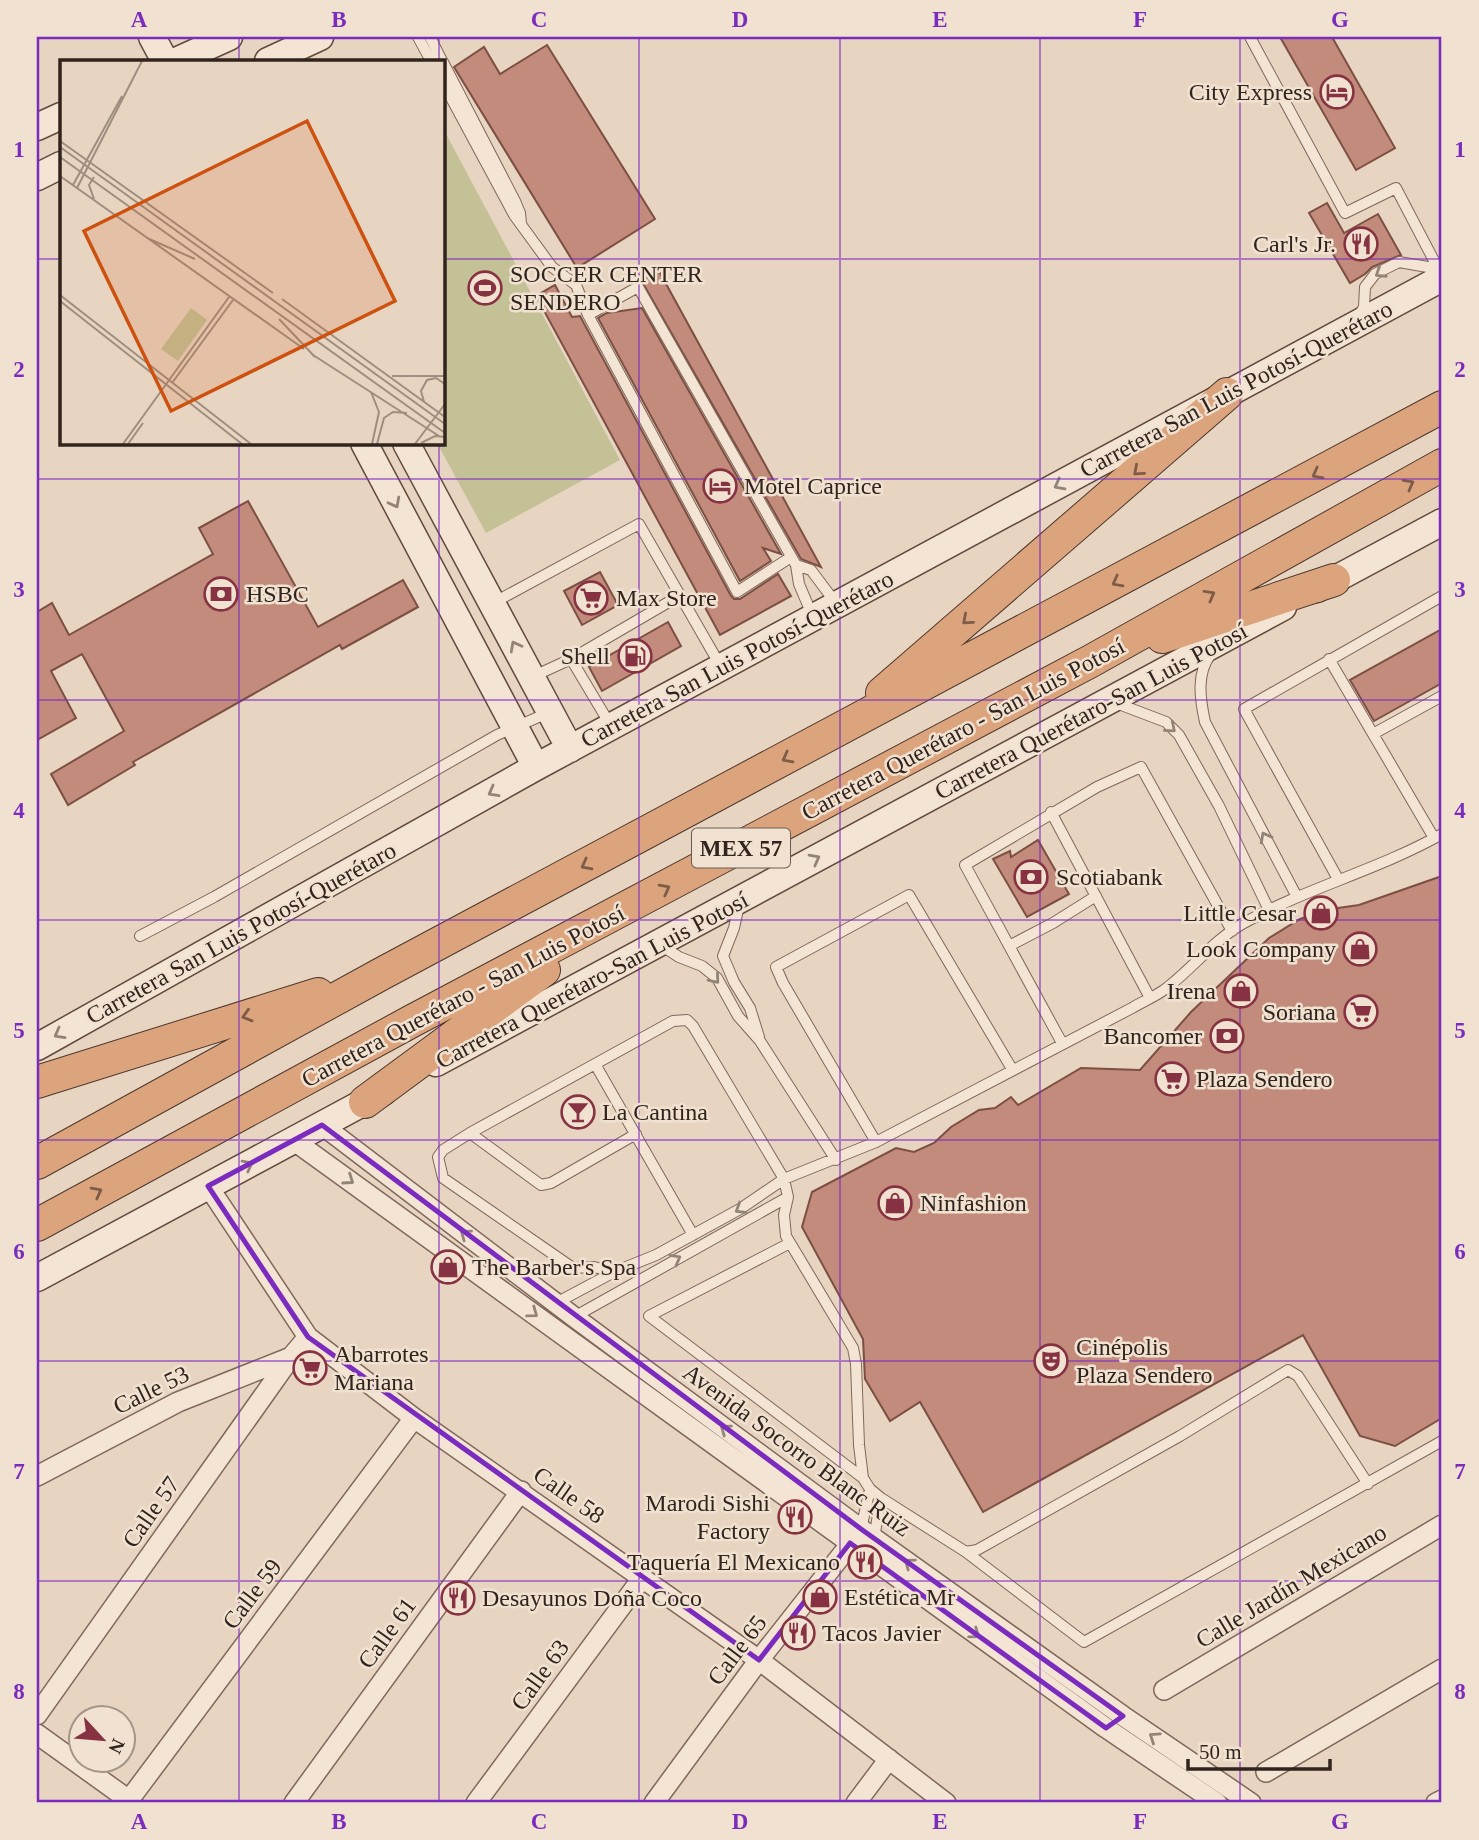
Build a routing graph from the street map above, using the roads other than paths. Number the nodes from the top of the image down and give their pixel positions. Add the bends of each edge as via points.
1 (152, 37) edge
2 (229, 37) edge
3 (320, 37) edge
4 (418, 37) edge
5 (430, 37) edge
6 (1250, 37) edge
7 (189, 53) edge
8 (164, 60) edge
9 (270, 60) edge
10 (430, 60) edge
11 (442, 60) edge
12 (444, 64) edge
13 (444, 85) edge
14 (60, 116) edge
15 (37, 127) edge
16 (60, 166) edge
17 (37, 177) edge
18 (521, 223) junction
19 (1441, 274) edge
20 (588, 315) junction
21 (1353, 326) junction
22 (1227, 394) junction
23 (1442, 407) edge
24 (364, 444) edge
25 (407, 444) edge
26 (1442, 465) edge
27 (1442, 522) edge
28 (794, 561) junction
29 (475, 571) junction
30 (1334, 580) junction
31 (440, 589) junction
32 (679, 596) junction
33 (1442, 596) edge
34 (493, 603) junction
35 (837, 605) junction
36 (813, 617) junction
37 (1223, 640) junction
38 (571, 659) junction
39 (1329, 659) junction
40 (1091, 661) junction
41 (721, 667) junction
42 (531, 677) junction
43 (1442, 696) edge
44 (1109, 701) junction
45 (550, 712) junction
46 (514, 727) junction
47 (611, 727) junction
48 (838, 732) junction
49 (1373, 734) junction
50 (570, 749) junction
51 (536, 767) junction
52 (1051, 812) junction
53 (1438, 836) edge
54 (1338, 879) junction
55 (1096, 896) junction
56 (1297, 897) junction
57 (740, 900) junction
58 (626, 910) junction
59 (1269, 910) junction
60 (1232, 932) junction
61 (140, 936) dead end
62 (658, 944) junction
63 (1009, 946) junction
64 (383, 973) junction
65 (1150, 998) junction
66 (760, 1041) junction
67 (1062, 1043) junction
68 (37, 1047) edge
69 (595, 1064) junction
70 (1012, 1069) junction
71 (37, 1082) edge
72 (365, 1102) junction
73 (322, 1125) junction
74 (470, 1133) junction
75 (636, 1134) junction
76 (293, 1140) junction
77 (876, 1142) junction
78 (836, 1160) junction
79 (37, 1163) edge
80 (390, 1177) junction
81 (784, 1179) junction
82 (208, 1186) junction
83 (788, 1197) junction
84 (374, 1198) junction
85 (37, 1225) edge
86 (694, 1235) junction
87 (790, 1243) junction
88 (614, 1272) junction
89 (37, 1278) edge
90 (556, 1303) junction
91 (574, 1317) junction
92 (307, 1337) junction
93 (292, 1357) junction
94 (414, 1418) junction
95 (1442, 1441) edge
96 (37, 1476) edge
97 (863, 1478) junction
98 (1368, 1484) junction
99 (870, 1489) junction
100 (521, 1491) junction
101 (881, 1498) junction
102 (1441, 1528) edge
103 (862, 1541) junction
104 (966, 1552) junction
105 (643, 1577) junction
106 (759, 1660) junction
107 (1442, 1670) edge
108 (1164, 1690) dead end
109 (37, 1715) edge
110 (1123, 1716) junction
111 (1106, 1728) junction
112 (37, 1734) edge
113 (889, 1759) junction
114 (1266, 1772) dead end
115 (1224, 1799) edge
116 (1442, 1800) edge
117 (131, 1802) edge
118 (294, 1803) edge
119 (476, 1803) edge
120 (654, 1803) edge
121 (856, 1803) edge
122 (946, 1803) edge
123 (1251, 1803) edge
124 (1436, 1803) edge

1 - 8 main road
2 - 7 main road
3 - 9 main road
4 - 10 lane
5 - 11 lane
6 - 19 lane via 1345,214 1396,188
12 - 18 lane via 515,201
13 - 18 lane
14 - 15 main road
16 - 17 main road
18 - 20 lane via 552,267 576,285
19 - 21 main road, Carretera San Luis Potosí-Querétaro
19 -> 21 lane via 1399,262 1375,274 1365,287 1364,307
20 - 28 lane via 638,288
20 - 28 lane via 737,592
21 - 22 main road, Carretera San Luis Potosí-Querétaro
22 -> 35 main road, Carretera San Luis Potosí-Querétaro
22 -> 48 highway
23 -> 48 highway, MEX 57
24 -> 31 main road
25 - 29 main road
40 -> 26 highway, Carretera Querétaro - San Luis Potosí / MEX 57
27 - 30 main road, Carretera Querétaro-San Luis Potosí
28 - 35 lane via 811,570
28 - 36 lane
29 - 31 main road
29 - 34 main road
30 - 37 main road, Carretera Querétaro-San Luis Potosí
30 - 40 highway
31 - 46 main road
32 - 34 lane via 639,524
32 - 38 lane
32 - 41 lane
33 - 39 lane
42 -> 34 main road
35 - 36 main road, Carretera San Luis Potosí-Querétaro
36 - 41 main road, Carretera San Luis Potosí-Querétaro
37 - 44 main road, Carretera Querétaro-San Luis Potosí
56 -> 37 lane via 1205,722 1201,676 1208,657
38 - 42 lane
38 - 47 lane
39 - 49 lane
39 - 54 lane via 1244,709
58 -> 40 highway, Carretera Querétaro - San Luis Potosí / MEX 57
41 - 47 main road, Carretera San Luis Potosí-Querétaro
42 - 45 main road
43 - 49 lane
57 -> 44 main road, Carretera Querétaro-San Luis Potosí
44 -> 59 lane via 1166,722 1180,735
45 - 46 lane
45 - 50 main road
46 - 51 main road
46 - 61 lane
47 - 50 main road, Carretera San Luis Potosí-Querétaro
48 -> 64 highway, MEX 57
49 - 53 lane
50 - 51 main road, Carretera San Luis Potosí-Querétaro
51 -> 68 main road, Carretera San Luis Potosí-Querétaro
52 - 55 lane
52 - 60 lane via 1142,767
52 - 63 lane via 965,865
53 - 54 lane
54 - 56 lane
55 - 63 lane
55 - 65 lane
56 - 59 lane
57 - 62 main road, Carretera Querétaro-San Luis Potosí
57 - 66 lane via 723,956 750,1008
58 - 72 highway
85 -> 58 highway, Carretera Querétaro - San Luis Potosí / MEX 57
59 - 60 lane
60 - 65 lane
62 -> 66 lane via 717,978 738,1016
62 - 72 main road, Carretera Querétaro-San Luis Potosí
63 - 67 lane
64 -> 71 highway
64 - 79 highway, MEX 57
65 - 67 lane
66 - 78 lane
67 - 70 lane
69 - 74 lane
69 - 75 lane
69 - 81 lane via 673,1021 687,1020
70 - 77 lane
70 - 77 lane via 909,895 821,941 776,967
72 - 73 main road, Carretera Querétaro-San Luis Potosí
73 - 76 main road, Carretera Querétaro-San Luis Potosí
73 - 80 street, Avenida Socorro Blanc Ruiz
74 - 75 lane via 541,1185
74 - 88 lane via 438,1157 443,1178 573,1268
75 - 86 lane
82 -> 76 main road, Carretera Querétaro-San Luis Potosí
76 -> 84 street, Avenida Socorro Blanc Ruiz
77 - 78 lane
78 - 81 lane
80 - 84 street via 381,1178
90 -> 80 street, Avenida Socorro Blanc Ruiz
81 - 83 lane
81 -> 86 lane
82 - 89 main road, Carretera Querétaro-San Luis Potosí
82 - 92 street, Calle 58
83 - 87 lane via 784,1215
91 -> 83 lane
84 -> 103 street, Avenida Socorro Blanc Ruiz
86 - 88 lane
87 - 97 lane via 853,1348
87 - 97 lane via 649,1316
88 - 90 lane
90 - 91 street, Avenida Socorro Blanc Ruiz
103 -> 91 street, Avenida Socorro Blanc Ruiz
92 - 93 street, Calle 57
92 - 94 street, Calle 58
93 - 96 street, Calle 53 via 178,1402
93 - 109 street, Calle 57
94 - 100 street, Calle 58
94 - 117 street, Calle 59
95 - 98 lane
97 - 99 lane
98 - 104 lane via 1084,1643
98 - 104 lane via 1298,1376 1288,1370 1127,1466
99 - 101 lane
99 - 103 lane
100 - 105 street, Calle 58
100 - 118 street, Calle 61
101 - 103 lane
101 - 104 lane
102 - 108 street, Calle Jardín Mexicano
103 - 106 street, Calle 65
110 -> 103 street, Avenida Socorro Blanc Ruiz
103 -> 111 street, Avenida Socorro Blanc Ruiz
105 - 106 street, Calle 58
105 - 119 street, Calle 63
106 - 113 street, Calle 58
106 - 120 street, Calle 65
107 - 114 street
110 - 111 street
115 -> 110 street, Avenida Socorro Blanc Ruiz
111 - 115 street, Avenida Socorro Blanc Ruiz
112 - 117 street
113 - 121 street
113 - 122 street, Calle 58
115 - 123 street, Avenida Socorro Blanc Ruiz
116 - 124 street

